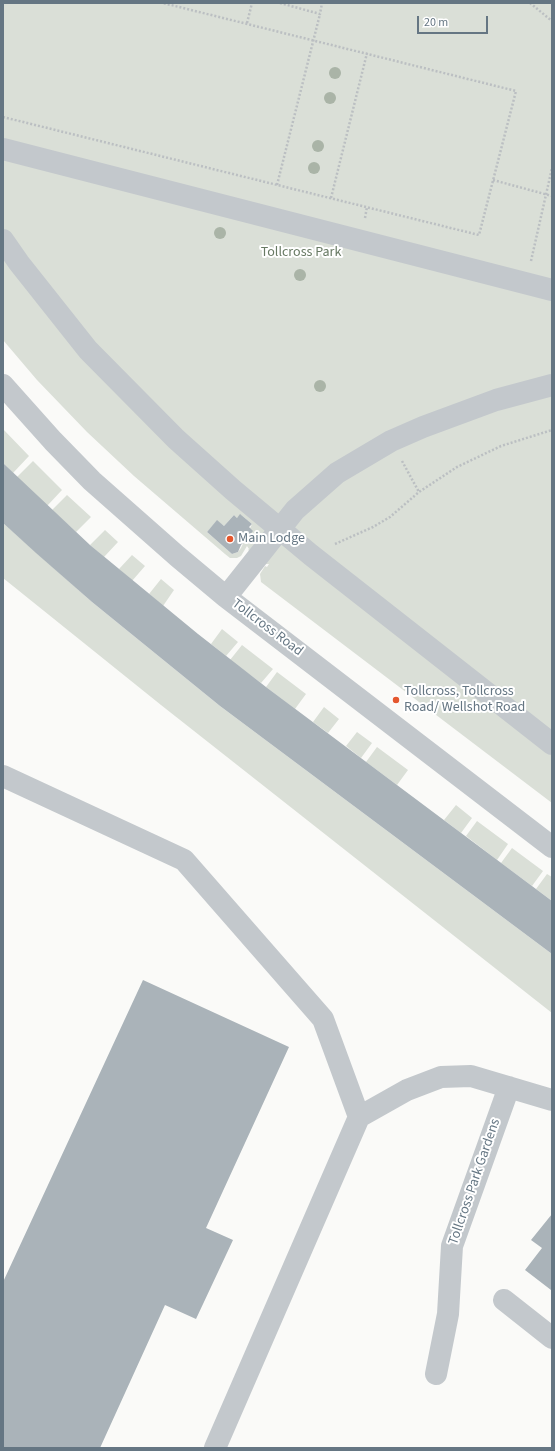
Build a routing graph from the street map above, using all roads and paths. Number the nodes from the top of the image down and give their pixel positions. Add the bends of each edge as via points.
1 (163, 3) edge
2 (252, 3) edge
3 (280, 3) edge
4 (322, 3) edge
5 (530, 3) edge
6 (320, 14) junction
7 (552, 21) edge
8 (247, 23) junction
9 (313, 39) junction
10 (367, 53) junction
11 (3, 117) edge
12 (3, 149) edge
13 (552, 168) edge
14 (493, 180) junction
15 (278, 185) junction
16 (546, 194) junction
17 (552, 196) edge
18 (331, 198) junction
19 (3, 240) edge
20 (525, 283) junction
21 (552, 290) edge
22 (3, 385) edge
23 (552, 385) edge
24 (552, 430) edge
25 (391, 441) junction
26 (419, 492) junction
27 (279, 529) junction
28 (311, 555) junction
29 (226, 597) junction
30 (552, 744) edge
31 (3, 776) edge
32 (552, 847) edge
33 (509, 1087) junction
34 (552, 1100) edge
35 (359, 1117) junction
36 (504, 1300) dead end
37 (552, 1338) edge
38 (436, 1374) dead end
39 (215, 1448) edge

1 - 8 path
2 - 8 path
3 - 6 path
4 - 6 path
5 - 7 path
6 - 9 path
8 - 9 path
9 - 10 path
9 - 15 path
10 - 14 path via 516,91
10 - 18 path
11 - 15 path
12 - 20 street
13 - 16 path
14 - 16 path
14 - 18 path via 479,235
15 - 18 path
16 - 17 path
16 - 20 path
19 - 27 street via 55,310 119,383 176,439
20 - 21 street
22 - 29 street, Tollcross Road via 92,481
23 - 25 street via 461,412
24 - 26 path via 501,446 477,457
25 - 26 path
25 - 27 street via 337,473 295,510
26 - 28 path via 390,517 373,527
27 - 28 street
27 - 29 street
28 - 30 street
29 - 32 street, Tollcross Road
31 - 35 street via 184,860 323,1019
33 - 34 street
33 - 35 street via 471,1076 440,1077 407,1090
33 - 38 street, Tollcross Park Gardens via 452,1246 448,1314
35 - 39 street
36 - 37 street

